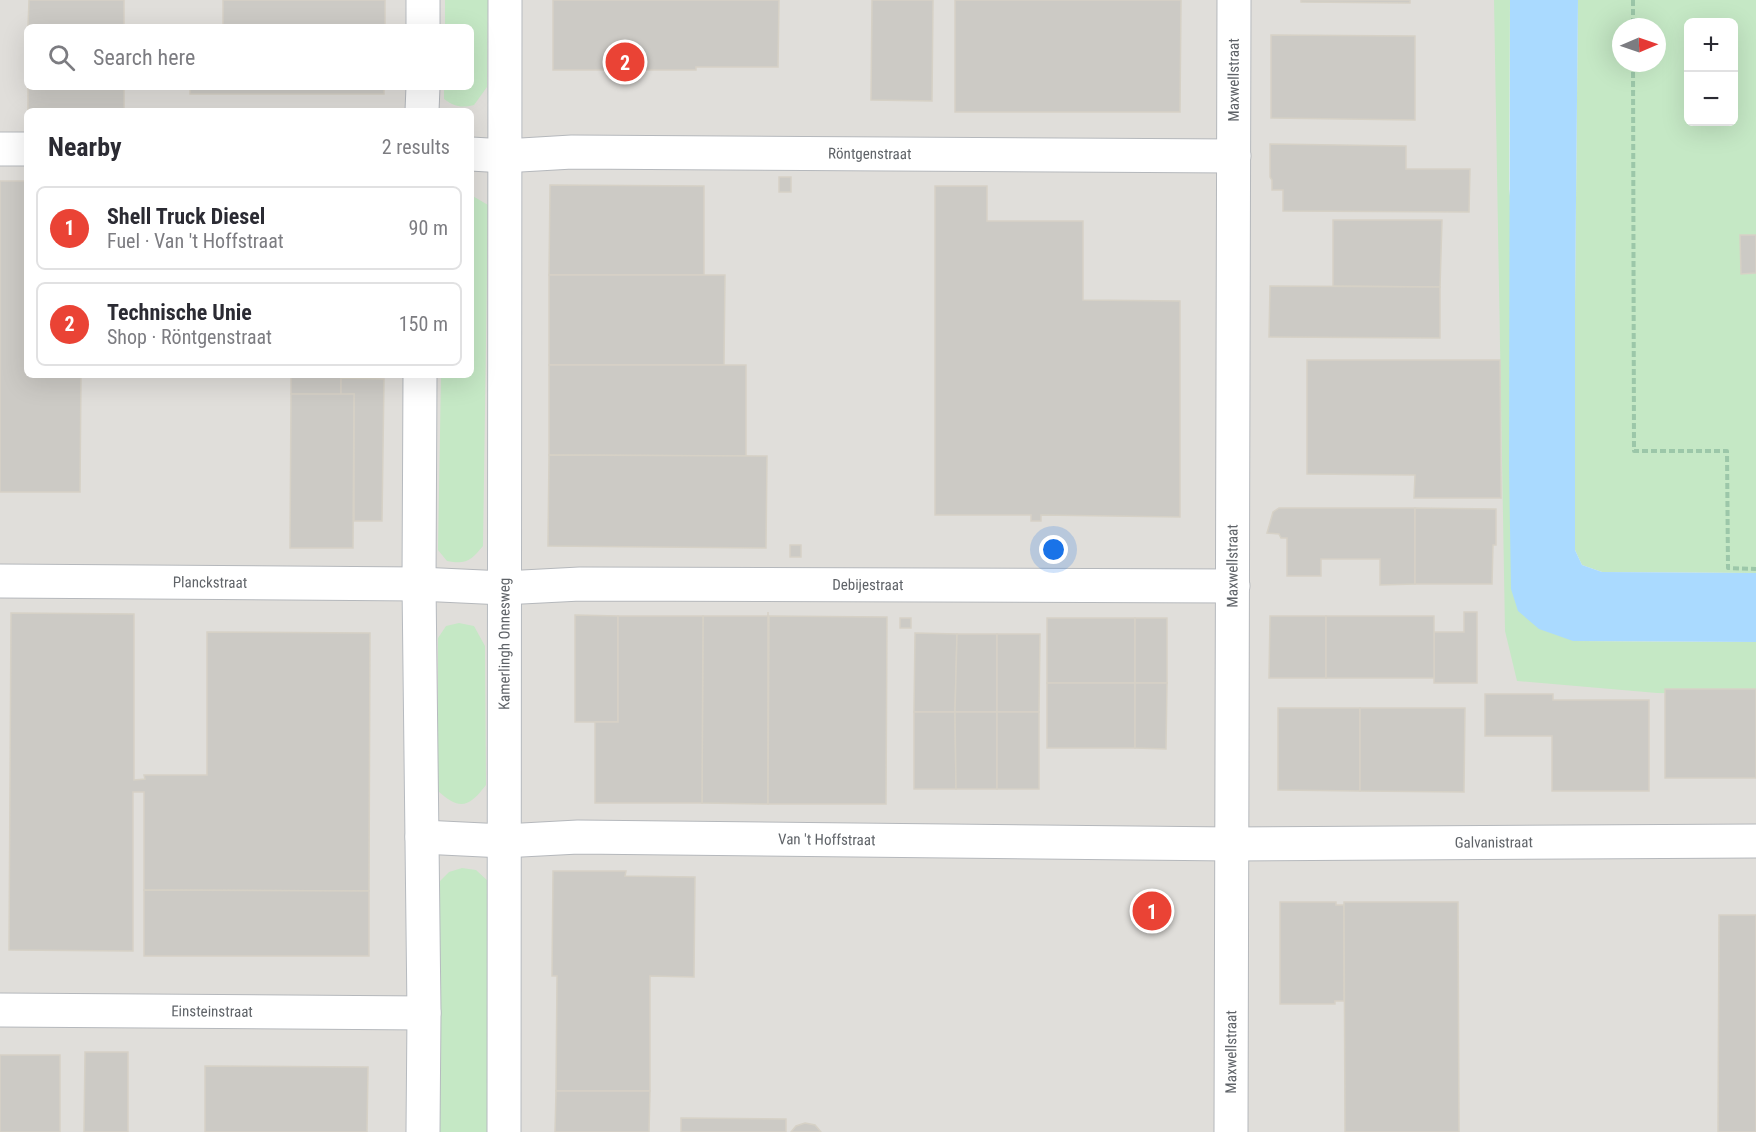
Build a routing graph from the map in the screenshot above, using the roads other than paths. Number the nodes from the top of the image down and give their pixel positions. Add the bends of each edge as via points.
1 (423, 0) edge
2 (505, 0) edge
3 (1233, 0) edge
4 (423, 24) edge
5 (423, 90) edge
6 (422, 108) edge
7 (0, 149) edge
8 (24, 149) edge
9 (474, 154) edge
10 (505, 156) junction
11 (1234, 156) junction
12 (420, 378) edge
13 (0, 581) edge
14 (419, 584) junction
15 (1233, 586) junction
16 (504, 588) junction
17 (422, 837) junction
18 (504, 840) junction
19 (1756, 841) edge
20 (1231, 844) junction
21 (0, 1010) edge
22 (424, 1013) junction
23 (423, 1132) edge
24 (504, 1132) edge
25 (1231, 1132) edge

1 - 4 street
2 - 10 street, Kamerlingh Onnesweg
3 - 11 street, Maxwellstraat
5 - 6 street
7 - 8 street
9 - 10 street
10 - 11 street, Röntgenstraat via 584,152
10 - 16 street, Kamerlingh Onnesweg
11 - 15 street, Maxwellstraat
12 - 14 street
13 - 14 street, Planckstraat
14 - 16 street, Planckstraat
14 - 17 street
15 - 16 street, Debijestraat via 580,584
15 - 20 street, Maxwellstraat
16 - 18 street, Kamerlingh Onnesweg
17 - 18 street, Van 't Hoffstraat
17 - 22 street
18 - 20 street, Van 't Hoffstraat via 578,837
18 - 24 street, Kamerlingh Onnesweg
19 - 20 street, Galvanistraat
20 - 25 street, Maxwellstraat
21 - 22 street, Einsteinstraat
22 - 23 street

